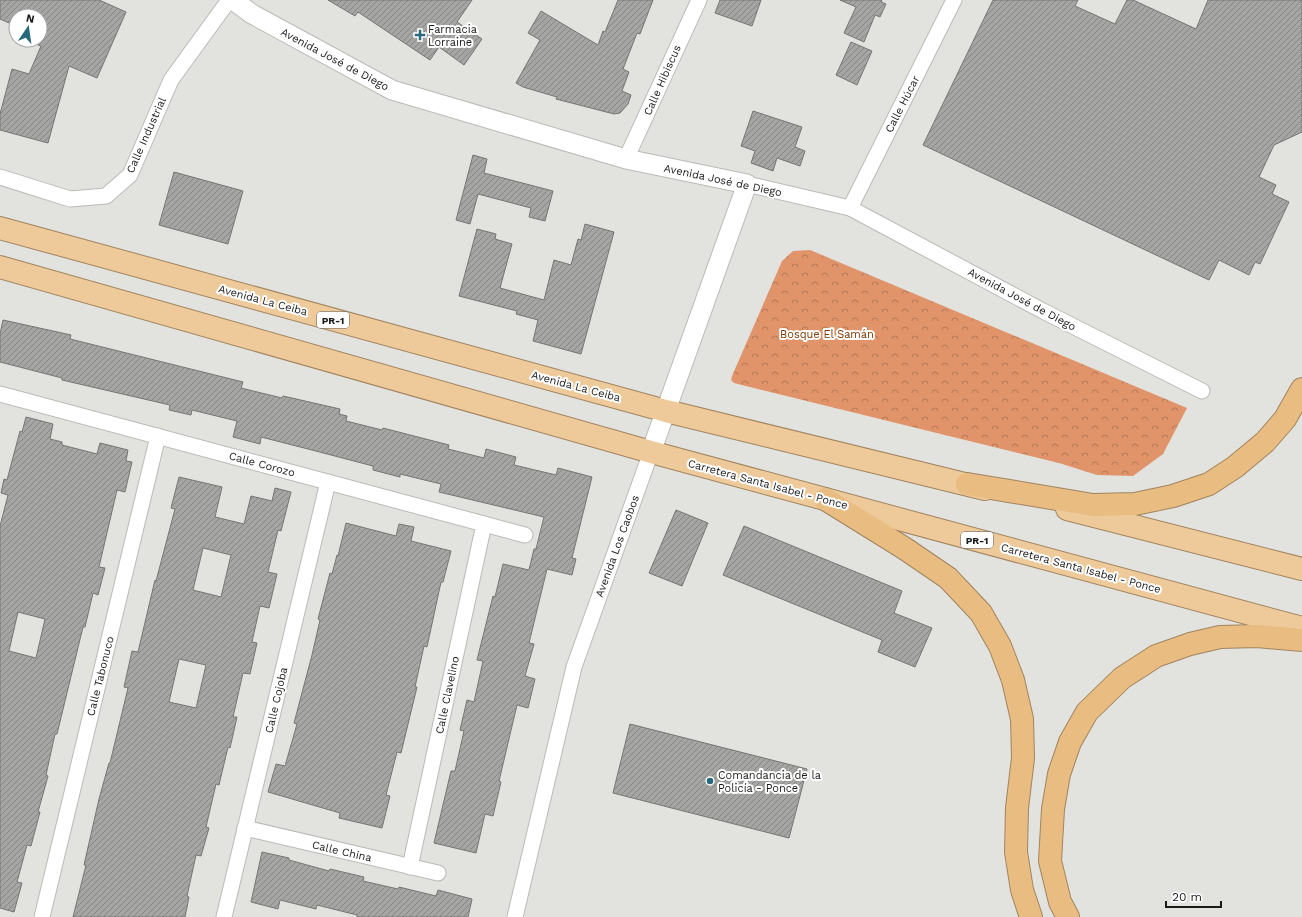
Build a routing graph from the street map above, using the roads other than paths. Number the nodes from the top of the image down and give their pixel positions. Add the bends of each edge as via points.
1 (229, 0) edge
2 (233, 0) edge
3 (698, 0) edge
4 (954, 0) edge
5 (626, 159) junction
6 (0, 177) edge
7 (747, 184) junction
8 (850, 208) junction
9 (0, 228) edge
10 (0, 267) edge
11 (1302, 389) edge
12 (1202, 391) dead end
13 (0, 394) edge
14 (666, 411) junction
15 (158, 436) junction
16 (651, 452) junction
17 (328, 482) junction
18 (967, 484) junction
19 (825, 499) junction
20 (484, 524) junction
21 (525, 535) dead end
22 (1302, 569) edge
23 (1302, 628) edge
24 (1302, 640) edge
25 (245, 828) junction
26 (410, 867) junction
27 (438, 873) dead end
28 (42, 917) edge
29 (224, 917) edge
30 (515, 917) edge
31 (1031, 917) edge
32 (1068, 917) edge

1 - 6 street, Calle Industrial via 171,80 130,175 106,196 70,199
2 - 5 street, Avenida José de Diego via 252,14 392,90
3 - 5 street, Calle Hibiscus
4 - 8 street, Calle Húcar
5 - 7 street, Avenida José de Diego
7 - 8 street, Avenida José de Diego
7 - 14 street, Avenida Los Caobos
8 - 12 street, Avenida José de Diego via 1043,311
9 - 14 highway, Avenida La Ceiba / PR-1
10 - 16 highway, PR-1
11 - 18 highway via 1285,419 1265,442 1235,468 1209,484 1173,496 1136,504 1093,505
13 - 15 street, Calle Corozo
14 - 16 street, Avenida Los Caobos
14 - 18 highway, PR-1
15 - 17 street, Calle Corozo
15 - 28 street, Calle Tabonuco
16 - 19 highway, Carretera Santa Isabel - Ponce / PR-1
16 - 30 street, Avenida Los Caobos via 574,667
17 - 20 street, Calle Corozo
17 - 25 street, Calle Cojoba
18 - 22 highway, PR-1
19 - 23 highway, Carretera Santa Isabel - Ponce / PR-1
19 - 31 highway via 948,578 981,613 1000,646 1013,680 1022,719 1023,758 1017,808 1016,852 1022,890
20 - 21 street, Calle Corozo
20 - 26 street, Calle Clavelino
24 - 32 highway via 1257,636 1220,637 1190,644 1156,656 1122,678 1087,712 1070,742 1059,774 1052,809 1050,861 1060,902
25 - 26 street, Calle China
25 - 29 street, Calle Cojoba
26 - 27 street, Calle China

